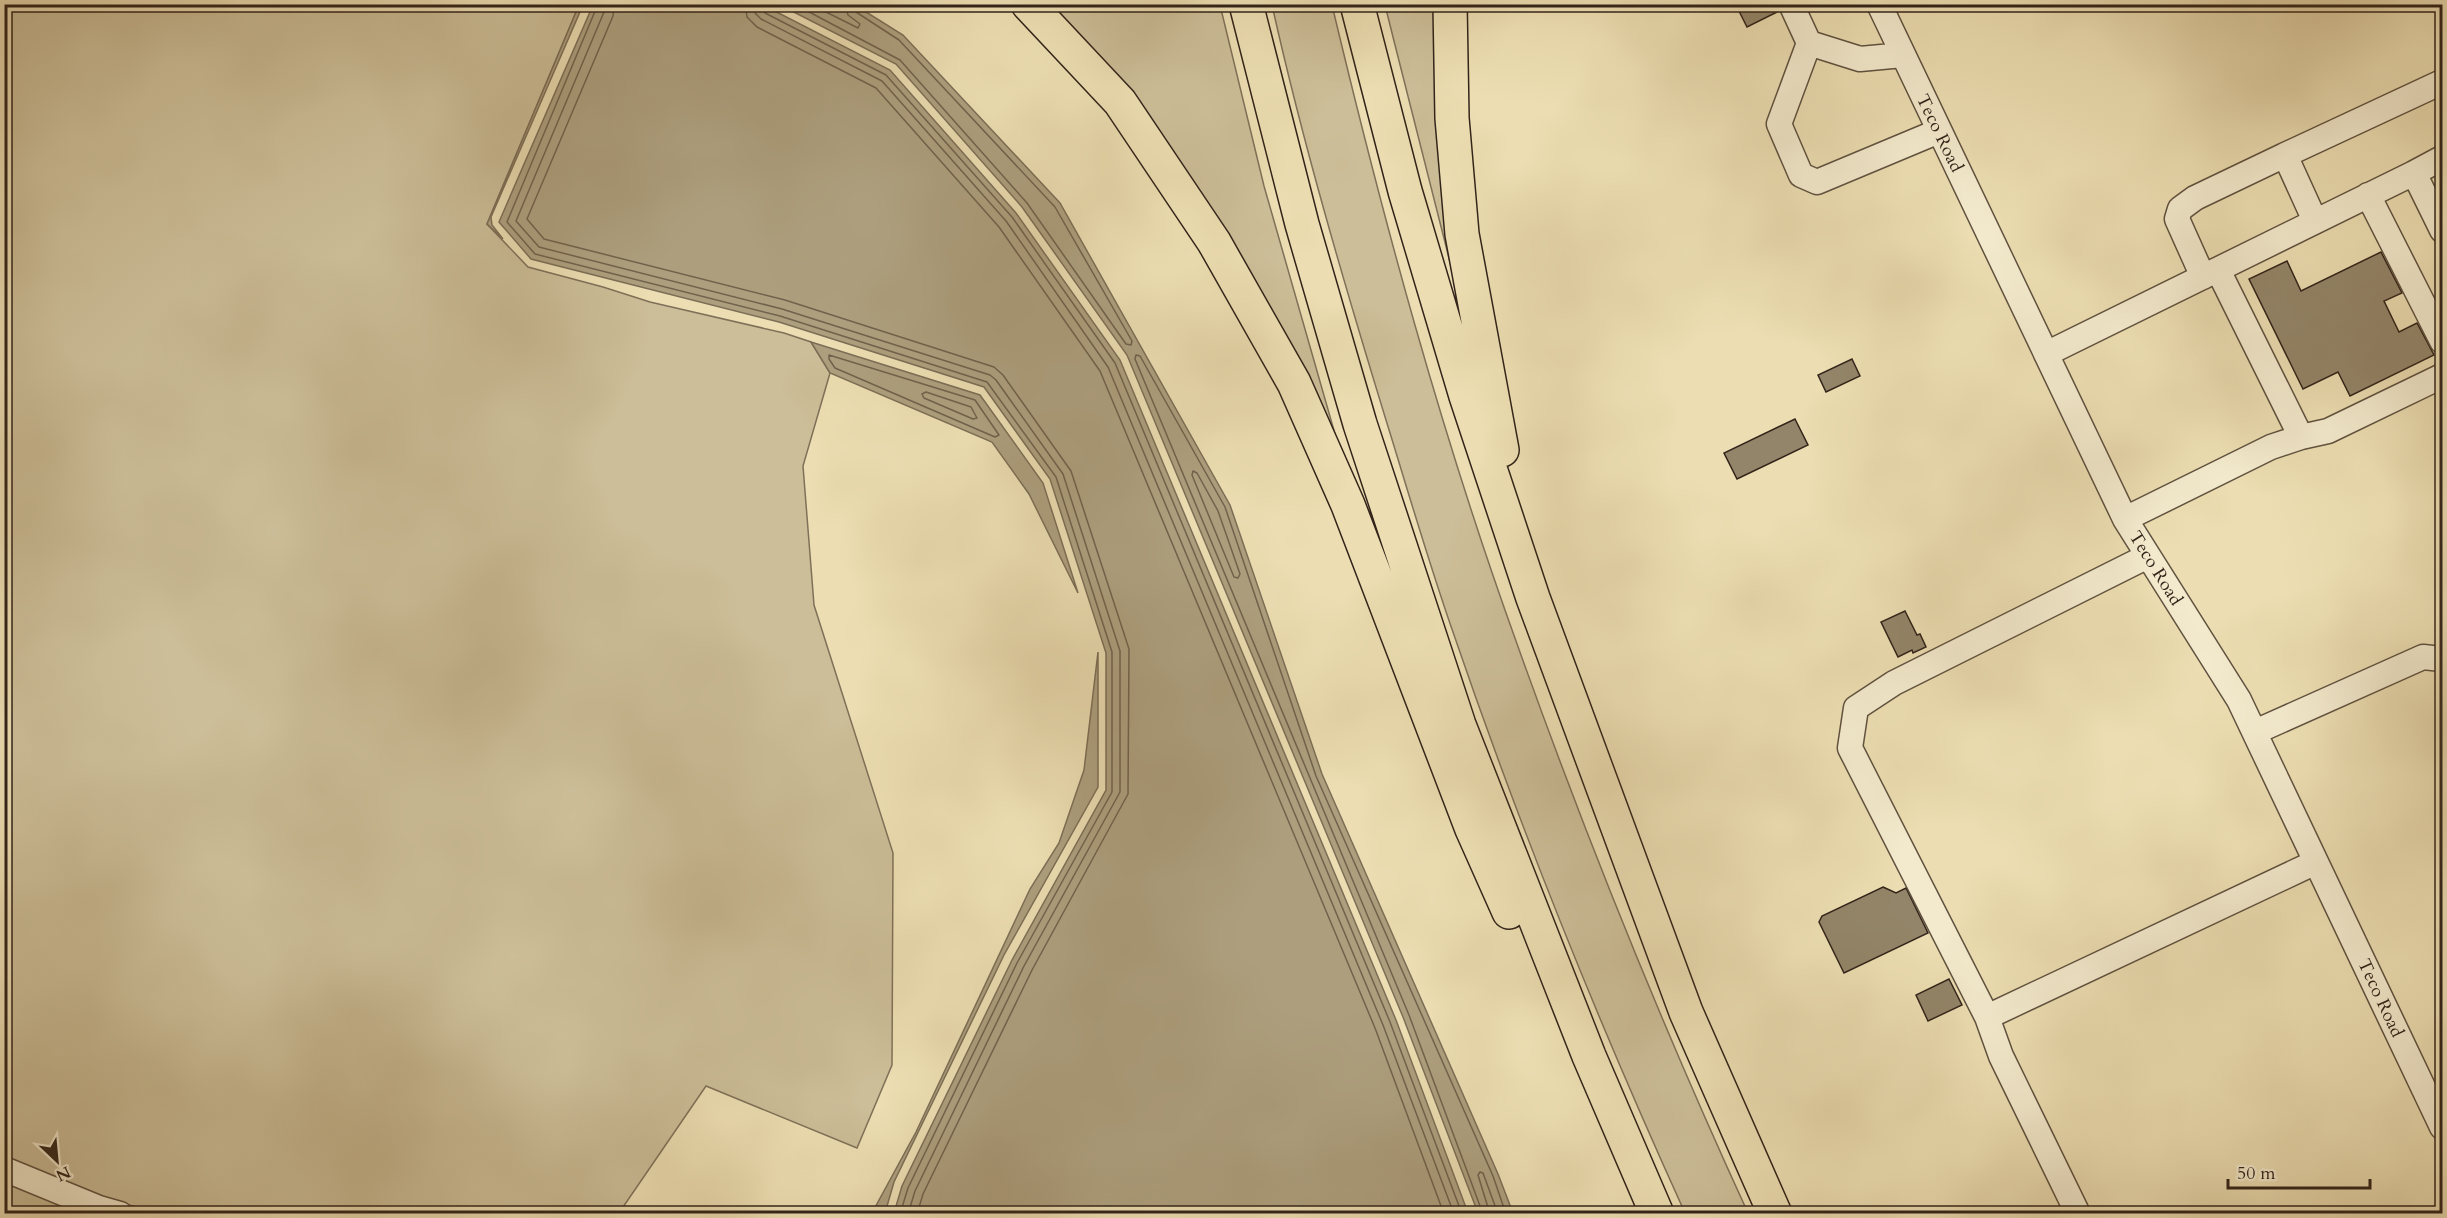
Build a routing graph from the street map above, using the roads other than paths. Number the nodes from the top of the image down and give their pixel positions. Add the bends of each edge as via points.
1 (1028, 4) edge
2 (1246, 4) edge
3 (1356, 4) edge
4 (1450, 4) edge
5 (1791, 4) edge
6 (1879, 4) edge
7 (1809, 43) junction
8 (1903, 55) junction
9 (2442, 82) edge
10 (1939, 131) junction
11 (2285, 155) junction
12 (2442, 158) edge
13 (2414, 173) junction
14 (2368, 195) junction
15 (2315, 221) junction
16 (2442, 230) edge
17 (2211, 273) junction
18 (2442, 341) edge
19 (2046, 354) junction
20 (2442, 376) edge
21 (2301, 437) junction
22 (2125, 519) junction
23 (2148, 556) junction
24 (1533, 598) junction
25 (2442, 659) edge
26 (2255, 732) junction
27 (2316, 862) junction
28 (1987, 1017) junction
29 (1588, 1056) junction
30 (2442, 1127) edge
31 (4, 1169) edge
32 (120, 1214) edge
33 (1657, 1214) edge
34 (1775, 1214) edge
35 (2078, 1214) edge

1 - 29 highway via 1120,102 1214,242 1294,383 1348,505 1472,829 1523,942
2 - 29 highway via 1302,224 1364,436 1459,726
3 - 24 highway via 1405,191 1466,396
4 - 24 highway via 1452,118 1462,234
5 - 7 street
6 - 8 street, Teco Road
7 - 8 street via 1860,59
7 - 10 street via 1779,124 1801,175 1817,182
8 - 10 street, Teco Road
9 - 11 street
10 - 19 street, Teco Road
11 - 15 street
11 - 17 street via 2180,209 2177,219
12 - 13 street
13 - 14 street
13 - 16 street
14 - 15 street
14 - 18 street
15 - 17 street
17 - 19 street
17 - 21 street
19 - 22 street, Teco Road
20 - 21 street via 2328,431
21 - 22 street via 2271,447
22 - 23 street, Teco Road
23 - 26 street, Teco Road
23 - 28 street via 1894,683 1856,708 1850,748
24 - 34 highway via 1686,1012
25 - 26 street via 2422,657
26 - 27 street, Teco Road
27 - 28 street
27 - 30 street, Teco Road
28 - 35 street via 2001,1056
29 - 33 highway
31 - 32 street

